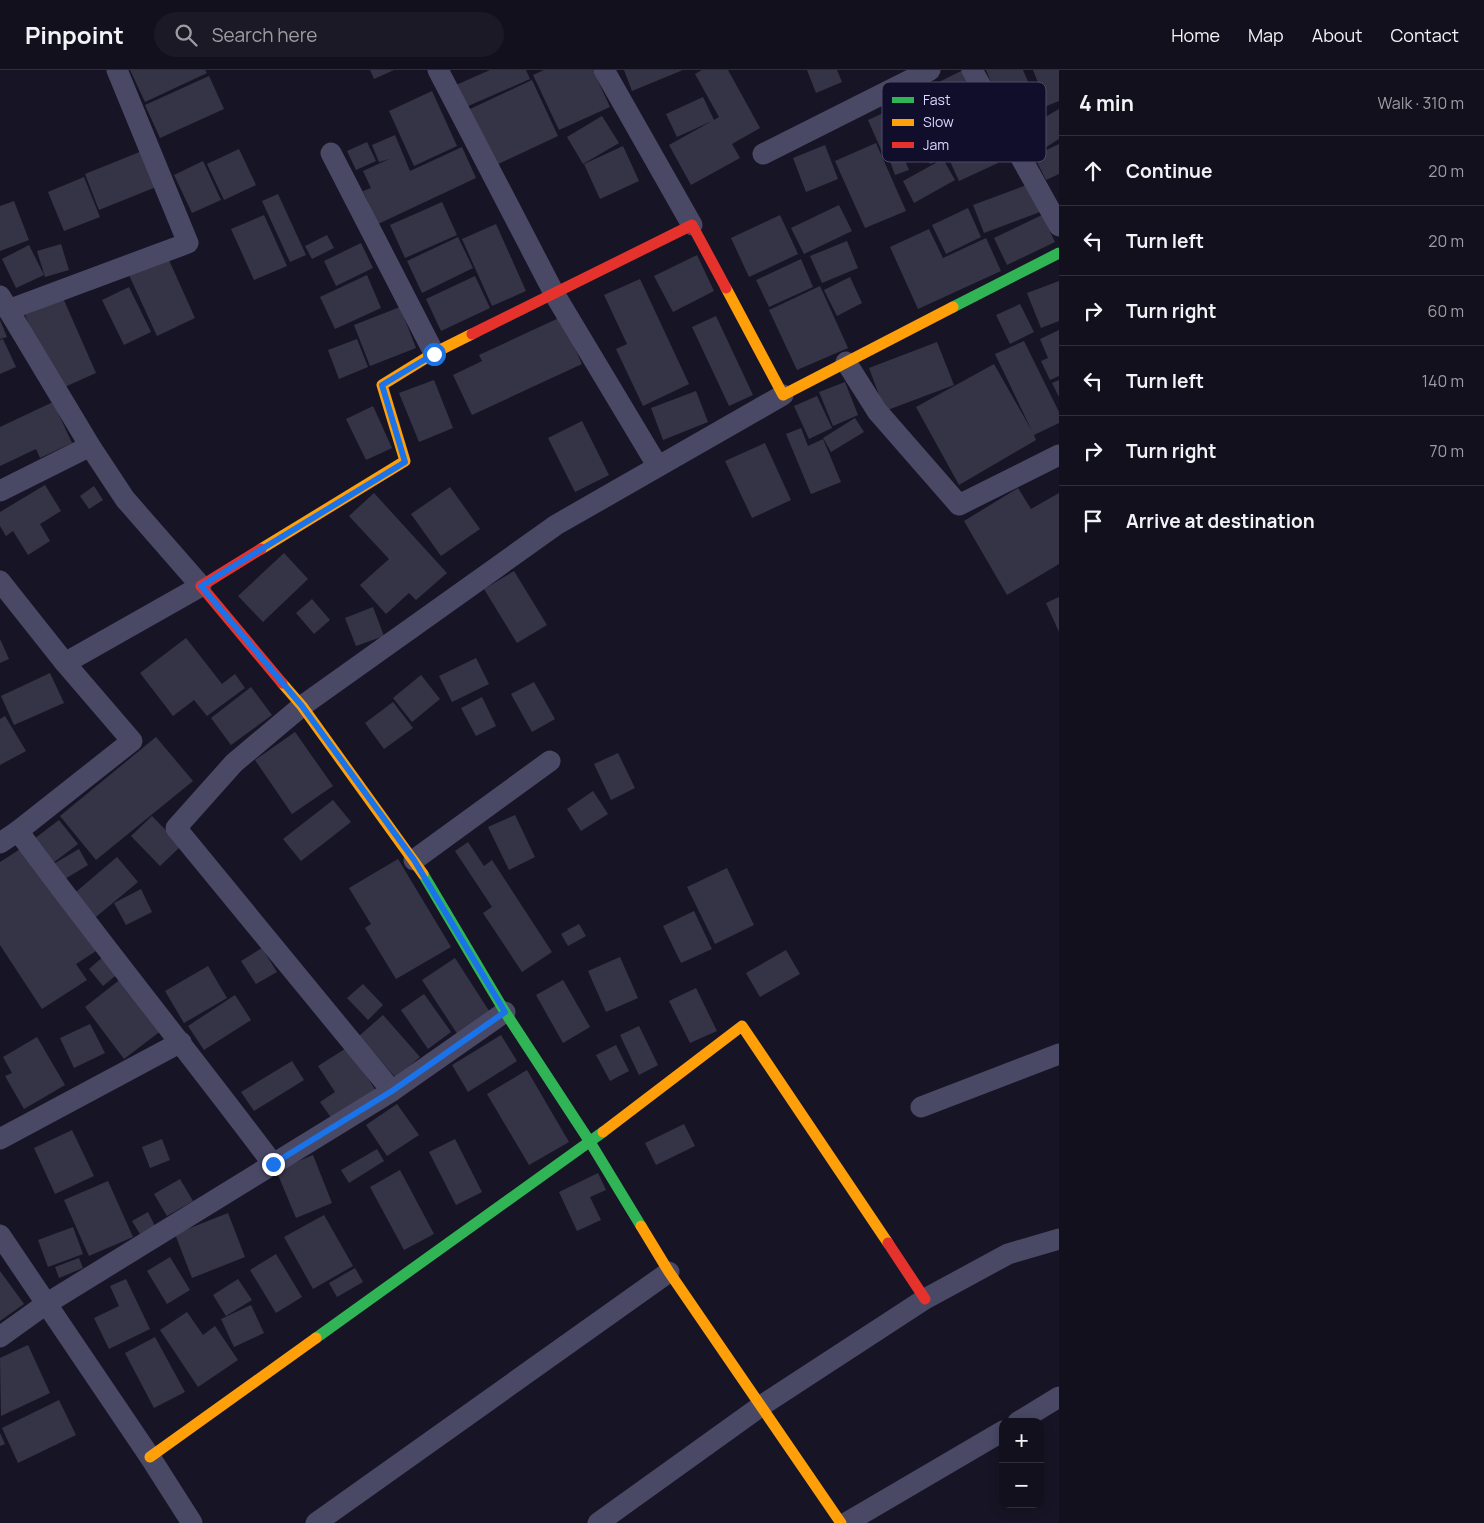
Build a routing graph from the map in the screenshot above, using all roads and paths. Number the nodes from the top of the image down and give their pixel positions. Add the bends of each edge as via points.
1 (117, 70) edge
2 (438, 70) edge
3 (604, 70) edge
4 (930, 70) edge
5 (972, 70) edge
6 (906, 82) edge
7 (979, 82) edge
8 (882, 94) edge
9 (331, 153) dead end
10 (763, 154) dead end
11 (1023, 162) edge
12 (692, 225) junction
13 (1059, 226) edge
14 (1059, 253) edge
15 (555, 295) junction
16 (4, 303) edge
17 (434, 354) junction
18 (846, 362) junction
19 (783, 396) junction
20 (90, 446) junction
21 (1059, 455) edge
22 (657, 465) junction
23 (0, 491) edge
24 (0, 581) edge
25 (201, 586) junction
26 (64, 663) junction
27 (302, 706) junction
28 (550, 761) dead end
29 (18, 831) junction
30 (0, 842) edge
31 (414, 860) junction
32 (505, 1012) junction
33 (181, 1042) junction
34 (1059, 1054) edge
35 (392, 1091) junction
36 (921, 1107) dead end
37 (0, 1139) edge
38 (590, 1142) junction
39 (273, 1164) junction
40 (0, 1234) edge
41 (1059, 1239) edge
42 (669, 1272) junction
43 (925, 1299) junction
44 (46, 1304) junction
45 (0, 1337) edge
46 (1059, 1397) edge
47 (761, 1406) junction
48 (1025, 1418) edge
49 (999, 1432) edge
50 (150, 1457) junction
51 (192, 1523) edge
52 (316, 1523) edge
53 (598, 1523) edge
54 (840, 1523) edge
55 (846, 1523) edge

1 - 16 street via 188,243
2 - 15 street
3 - 12 street
4 - 6 street
5 - 7 street
8 - 10 street
9 - 17 street
11 - 13 street
12 - 15 street
12 - 19 street
14 - 18 street
15 - 17 street
15 - 22 street
16 - 20 street
17 - 25 street via 382,385 405,462
18 - 19 street
18 - 21 street via 877,411 959,506
19 - 22 street
20 - 23 street
20 - 25 street via 125,499
22 - 27 street via 556,524
24 - 26 street
25 - 26 street
25 - 27 street
26 - 29 street via 132,741
27 - 31 street
27 - 35 street via 234,763 176,828
28 - 31 street
29 - 30 street
29 - 33 street via 92,932
31 - 32 street
32 - 35 street
32 - 38 street
33 - 37 street
33 - 39 street
34 - 36 street
35 - 39 street
38 - 42 street
38 - 43 street via 742,1026
38 - 50 street
39 - 44 street
40 - 44 street
41 - 43 street via 1008,1254
42 - 47 street
42 - 52 street
43 - 47 street
44 - 45 street
44 - 50 street
46 - 48 street
47 - 53 street
47 - 54 street
49 - 55 street
50 - 51 street

